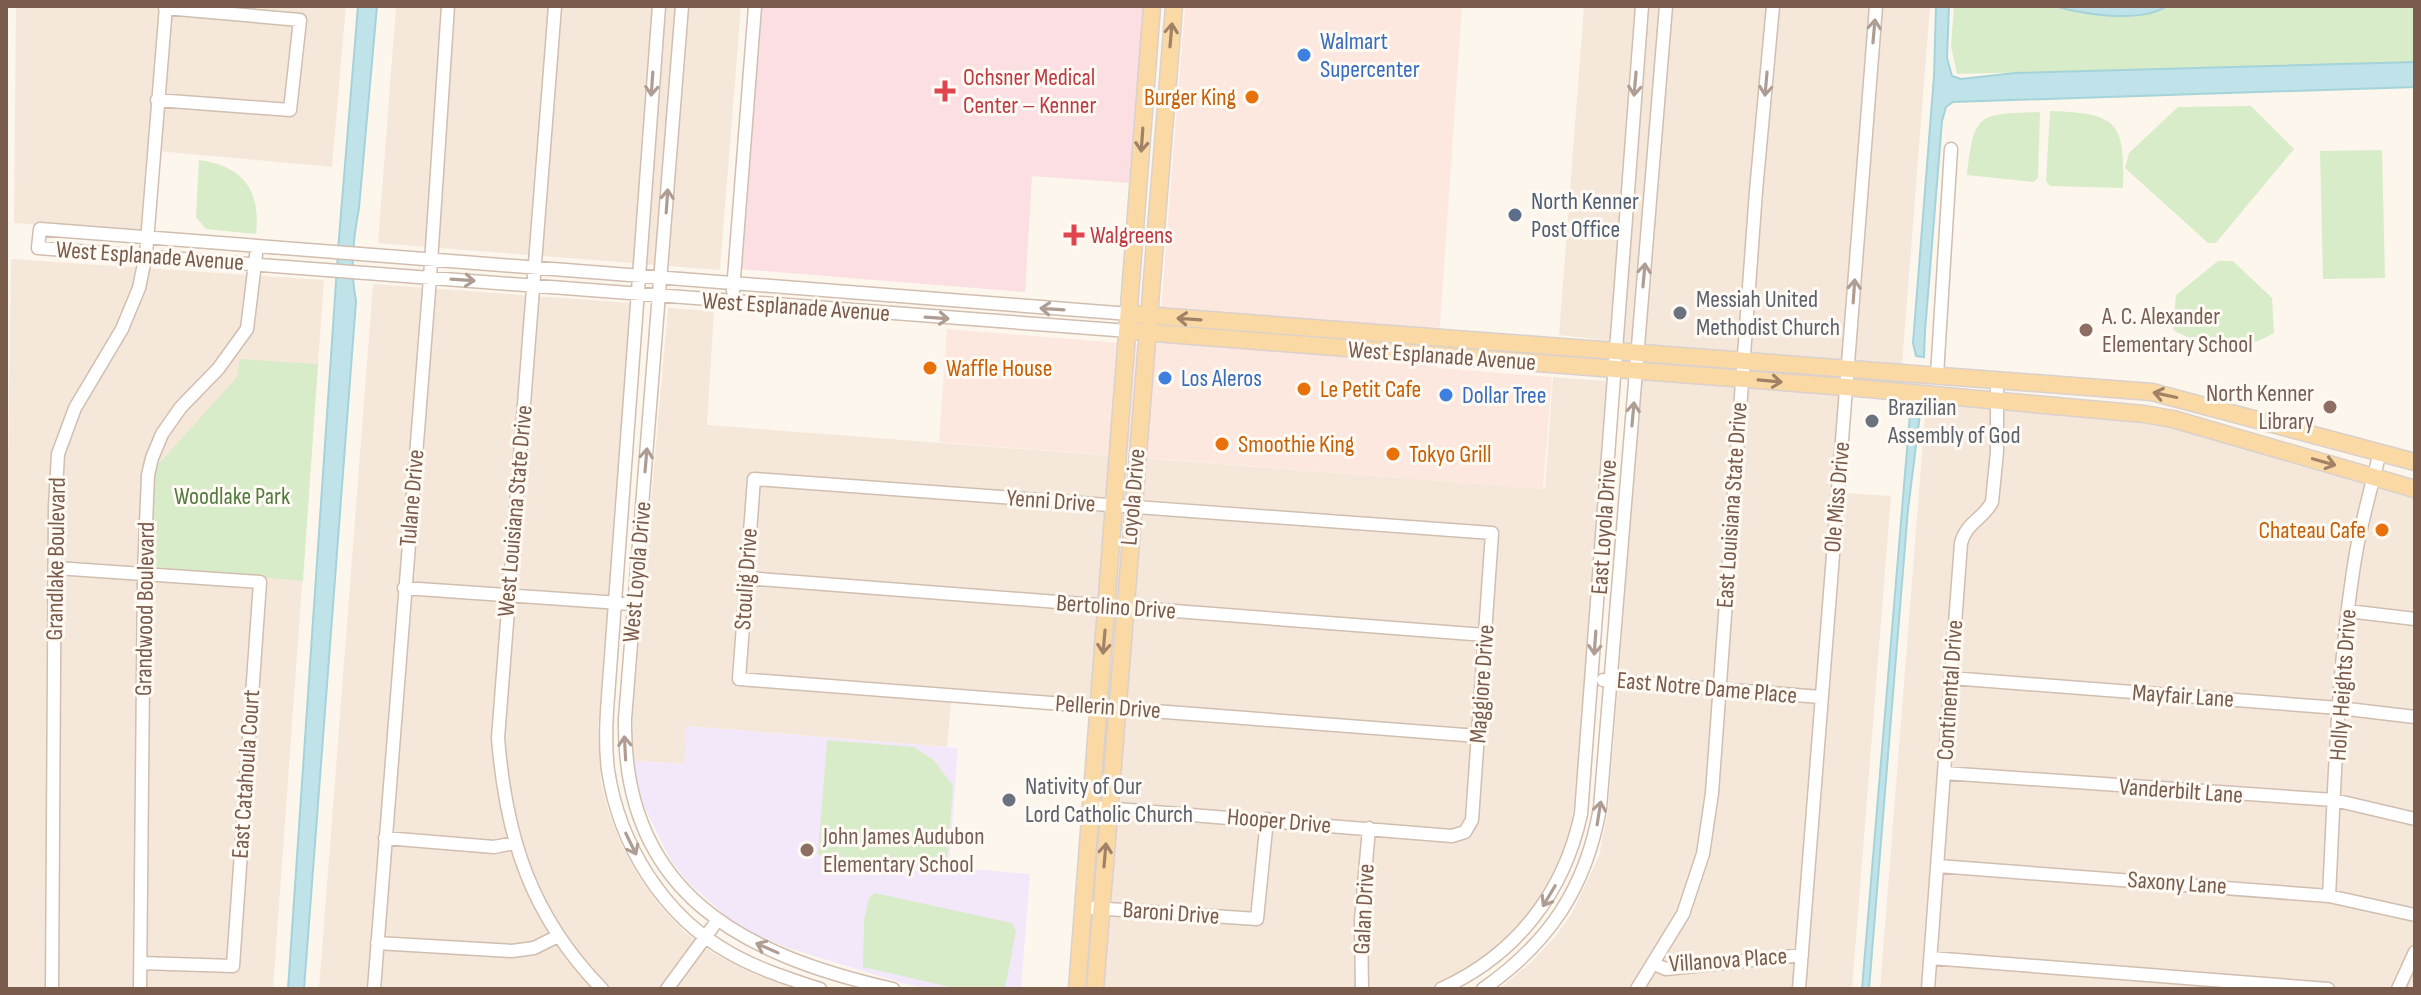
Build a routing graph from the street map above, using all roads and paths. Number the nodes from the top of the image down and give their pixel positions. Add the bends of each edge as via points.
1 (448, 6) edge
2 (555, 6) edge
3 (659, 6) edge
4 (682, 6) edge
5 (755, 6) edge
6 (1152, 6) edge
7 (1174, 6) edge
8 (1642, 6) edge
9 (1666, 6) edge
10 (1773, 6) edge
11 (1876, 6) edge
12 (166, 7) edge
13 (157, 100) junction
14 (1951, 149) dead end
15 (146, 236) junction
16 (256, 244) junction
17 (146, 254) junction
18 (430, 258) junction
19 (256, 263) junction
20 (535, 265) junction
21 (637, 275) junction
22 (661, 277) junction
23 (430, 278) junction
24 (733, 284) junction
25 (534, 285) junction
26 (636, 295) junction
27 (660, 297) junction
28 (732, 302) junction
29 (1129, 323) junction
30 (1148, 324) junction
31 (1275, 325) junction
32 (1364, 331) junction
33 (1454, 337) junction
34 (1274, 343) junction
35 (1549, 345) junction
36 (1363, 350) junction
37 (1617, 351) junction
38 (1638, 352) junction
39 (1453, 357) junction
40 (1743, 361) junction
41 (1548, 363) junction
42 (1848, 368) junction
43 (1126, 369) junction
44 (1144, 370) junction
45 (1616, 370) junction
46 (1636, 372) junction
47 (1937, 375) junction
48 (1741, 379) junction
49 (1997, 381) junction
50 (2038, 383) junction
51 (1846, 387) junction
52 (2128, 390) junction
53 (1998, 403) junction
54 (2047, 406) junction
55 (2109, 411) junction
56 (2380, 452) junction
57 (2415, 462) edge
58 (2374, 477) junction
59 (754, 479) joint
60 (2415, 489) edge
61 (1124, 507) junction
62 (1492, 533) joint
63 (56, 568) junction
64 (144, 573) junction
65 (746, 578) junction
66 (404, 588) junction
67 (508, 595) junction
68 (614, 602) junction
69 (634, 604) junction
70 (1116, 607) junction
71 (2348, 611) junction
72 (2415, 619) edge
73 (1485, 635) junction
74 (1951, 678) junction
75 (739, 679) joint
76 (1592, 679) junction
77 (1611, 680) junction
78 (1719, 689) junction
79 (1821, 697) junction
80 (1098, 706) junction
81 (1117, 708) junction
82 (2339, 708) junction
83 (2415, 717) edge
84 (1478, 736) junction
85 (1944, 773) junction
86 (2334, 800) junction
87 (1100, 808) junction
88 (1267, 819) junction
89 (2415, 819) edge
90 (1369, 828) junction
91 (1465, 832) joint
92 (385, 838) junction
93 (514, 843) junction
94 (1938, 866) junction
95 (2329, 896) junction
96 (1092, 908) junction
97 (2415, 915) edge
98 (717, 921) junction
99 (558, 936) junction
100 (705, 937) junction
101 (377, 943) junction
102 (2415, 952) edge
103 (1802, 955) junction
104 (1931, 958) junction
105 (141, 963) junction
106 (1654, 964) junction
107 (2171, 982) edge
108 (1462, 985) edge
109 (52, 989) edge
110 (140, 989) edge
111 (374, 989) edge
112 (602, 989) edge
113 (667, 989) edge
114 (820, 989) edge
115 (893, 989) edge
116 (1077, 989) edge
117 (1095, 989) edge
118 (1362, 989) edge
119 (1441, 989) edge
120 (1483, 989) edge
121 (1637, 989) edge
122 (1799, 989) edge
123 (1928, 989) edge
124 (2328, 989) edge
125 (2398, 989) edge

1 - 18 street, Tulane Drive
2 - 20 street, West Louisiana State Drive
3 -> 21 street, West Loyola Drive
22 -> 4 street, West Loyola Drive
5 - 24 street
6 -> 29 main road, Loyola Drive
30 -> 7 main road, Loyola Drive
8 -> 37 street, East Loyola Drive
38 -> 9 street, East Loyola Drive
10 -> 40 street, East Louisiana State Drive
42 -> 11 street, Ole Miss Drive
12 - 13 street, Grandlake Boulevard
12 - 13 street via 300,20 290,110
13 - 15 street, Grandlake Boulevard
14 - 47 street
15 - 16 street, West Esplanade Avenue
15 - 17 street, Grandlake Boulevard
15 - 17 street, West Esplanade Avenue via 40,229 38,248
16 - 18 street, West Esplanade Avenue
16 - 19 street, Grandwood Boulevard
17 - 19 street, West Esplanade Avenue
17 - 63 street, Grandlake Boulevard via 122,329 75,408 58,454
18 - 20 street, West Esplanade Avenue
18 - 23 street, Tulane Drive
19 - 23 street, West Esplanade Avenue
19 - 64 street, Grandwood Boulevard via 247,329 181,407 152,458
20 - 21 street, West Esplanade Avenue
20 - 25 street, West Louisiana State Drive
21 - 22 street, West Esplanade Avenue
21 - 26 street, West Loyola Drive
22 - 24 street, West Esplanade Avenue
22 - 27 street, West Loyola Drive
23 -> 25 street, West Esplanade Avenue
23 - 66 street, Tulane Drive
24 - 28 street
29 -> 24 street, West Esplanade Avenue
25 - 26 street, West Esplanade Avenue
25 - 67 street, West Louisiana State Drive
26 - 27 street, West Esplanade Avenue
26 - 68 street, West Loyola Drive
27 - 28 street, West Esplanade Avenue
69 -> 27 street, West Loyola Drive
28 -> 29 street, West Esplanade Avenue
29 - 30 main road, West Esplanade Avenue
29 - 43 main road, Loyola Drive
31 -> 30 main road, West Esplanade Avenue
30 - 34 main road, West Esplanade Avenue
30 - 44 main road, Loyola Drive
31 - 32 main road, West Esplanade Avenue
31 - 34 main road
32 - 33 main road, West Esplanade Avenue
32 - 36 main road
33 - 35 main road, West Esplanade Avenue
33 - 39 main road
34 - 36 main road, West Esplanade Avenue
35 - 37 main road, West Esplanade Avenue
35 - 41 main road
36 - 39 main road, West Esplanade Avenue
37 - 38 main road, West Esplanade Avenue
37 - 45 street, East Loyola Drive
38 - 40 main road, West Esplanade Avenue
38 - 46 street, East Loyola Drive
39 - 41 main road, West Esplanade Avenue
40 - 42 main road, West Esplanade Avenue
40 - 48 street, East Louisiana State Drive
41 - 45 main road, West Esplanade Avenue
42 - 47 main road, West Esplanade Avenue
42 - 51 street, Ole Miss Drive
43 - 44 main road
43 - 61 main road, Loyola Drive
44 - 61 main road, Loyola Drive
45 - 46 main road, West Esplanade Avenue
45 -> 76 street, East Loyola Drive
46 - 48 main road, West Esplanade Avenue
77 -> 46 street, East Loyola Drive
47 - 49 main road, West Esplanade Avenue
48 -> 51 main road, West Esplanade Avenue
48 - 78 street, East Louisiana State Drive
49 - 50 main road, West Esplanade Avenue
49 - 53 street, Continental Drive
50 - 52 main road, West Esplanade Avenue
50 - 54 main road
51 - 53 main road, West Esplanade Avenue
51 - 79 street, Ole Miss Drive
52 - 55 main road
56 -> 52 main road, West Esplanade Avenue via 2172,396
53 - 54 main road, West Esplanade Avenue
53 - 74 street, Continental Drive via 1992,502 1961,543
54 - 55 main road, West Esplanade Avenue
55 -> 58 main road, West Esplanade Avenue via 2173,419
56 - 57 main road, West Esplanade Avenue
56 - 58 street, Holly Heights Drive
58 - 60 main road, West Esplanade Avenue
58 - 71 street, Holly Heights Drive
59 - 61 street, Yenni Drive
59 - 65 street, Stoulig Drive
61 - 62 street, Yenni Drive
61 - 70 main road, Loyola Drive
62 - 73 street, Maggiore Drive
63 - 64 street
63 - 109 street, Grandlake Boulevard
64 - 105 street, Grandwood Boulevard
64 - 105 street, East Catahoula Court via 260,582 233,966
65 - 70 street, Bertolino Drive
65 - 75 street, Stoulig Drive
66 - 67 street
66 - 92 street, Tulane Drive
67 - 68 street
67 - 93 street, West Louisiana State Drive via 498,738
68 - 69 street
68 -> 100 street, West Loyola Drive via 606,719 612,793 642,866
98 -> 69 street, West Loyola Drive via 688,895 661,859 641,823 630,786 624,746
70 - 73 street, Bertolino Drive
70 -> 80 main road, Loyola Drive
70 - 81 main road, Loyola Drive
71 - 72 street
71 - 82 street, Holly Heights Drive
73 - 84 street, Maggiore Drive
74 - 82 street, Mayfair Lane
74 - 85 street, Continental Drive
75 - 80 street, Pellerin Drive
76 - 77 street, East Notre Dame Place
76 -> 108 street, East Loyola Drive via 1581,814 1565,867 1523,932
77 - 78 street, East Notre Dame Place
120 -> 77 street, East Loyola Drive via 1541,939 1581,875 1600,808
78 - 79 street, East Notre Dame Place
78 - 106 street, East Louisiana State Drive via 1703,854 1683,914
79 - 103 street, Ole Miss Drive
80 - 81 street, Pellerin Drive
80 - 87 main road, Loyola Drive
81 - 84 street, Pellerin Drive
81 - 87 main road, Loyola Drive
82 - 83 street, Mayfair Lane
82 - 86 street, Holly Heights Drive
84 - 91 street, Maggiore Drive via 1472,820
85 - 86 street, Vanderbilt Lane
85 - 94 street, Continental Drive
86 - 89 street, Vanderbilt Lane
86 - 95 street, Holly Heights Drive
87 - 88 street, Hooper Drive
87 - 96 main road, Loyola Drive
88 - 90 street, Hooper Drive
88 - 96 street, Baroni Drive via 1257,919
90 - 91 street, Hooper Drive via 1452,836
90 - 118 street, Galan Drive
92 - 93 street via 494,847
92 - 101 street, Tulane Drive
93 - 99 street, West Louisiana State Drive
94 - 95 street, Saxony Lane
94 - 104 street, Continental Drive
95 - 97 street, Saxony Lane
96 - 116 main road, Loyola Drive
96 - 117 main road, Loyola Drive
98 - 100 street
115 -> 98 street, West Loyola Drive via 786,956
99 - 101 street via 512,951
99 - 112 street, West Louisiana State Drive
100 - 113 street
100 - 114 street, West Loyola Drive via 755,965
101 - 111 street, Tulane Drive
102 - 125 street
103 - 106 street, Villanova Place via 1666,969
103 - 122 street, Ole Miss Drive
104 - 107 street
104 - 123 street, Continental Drive
105 - 110 street, Grandwood Boulevard
106 - 121 street, East Louisiana State Drive
107 - 124 street
108 - 119 street, East Loyola Drive

